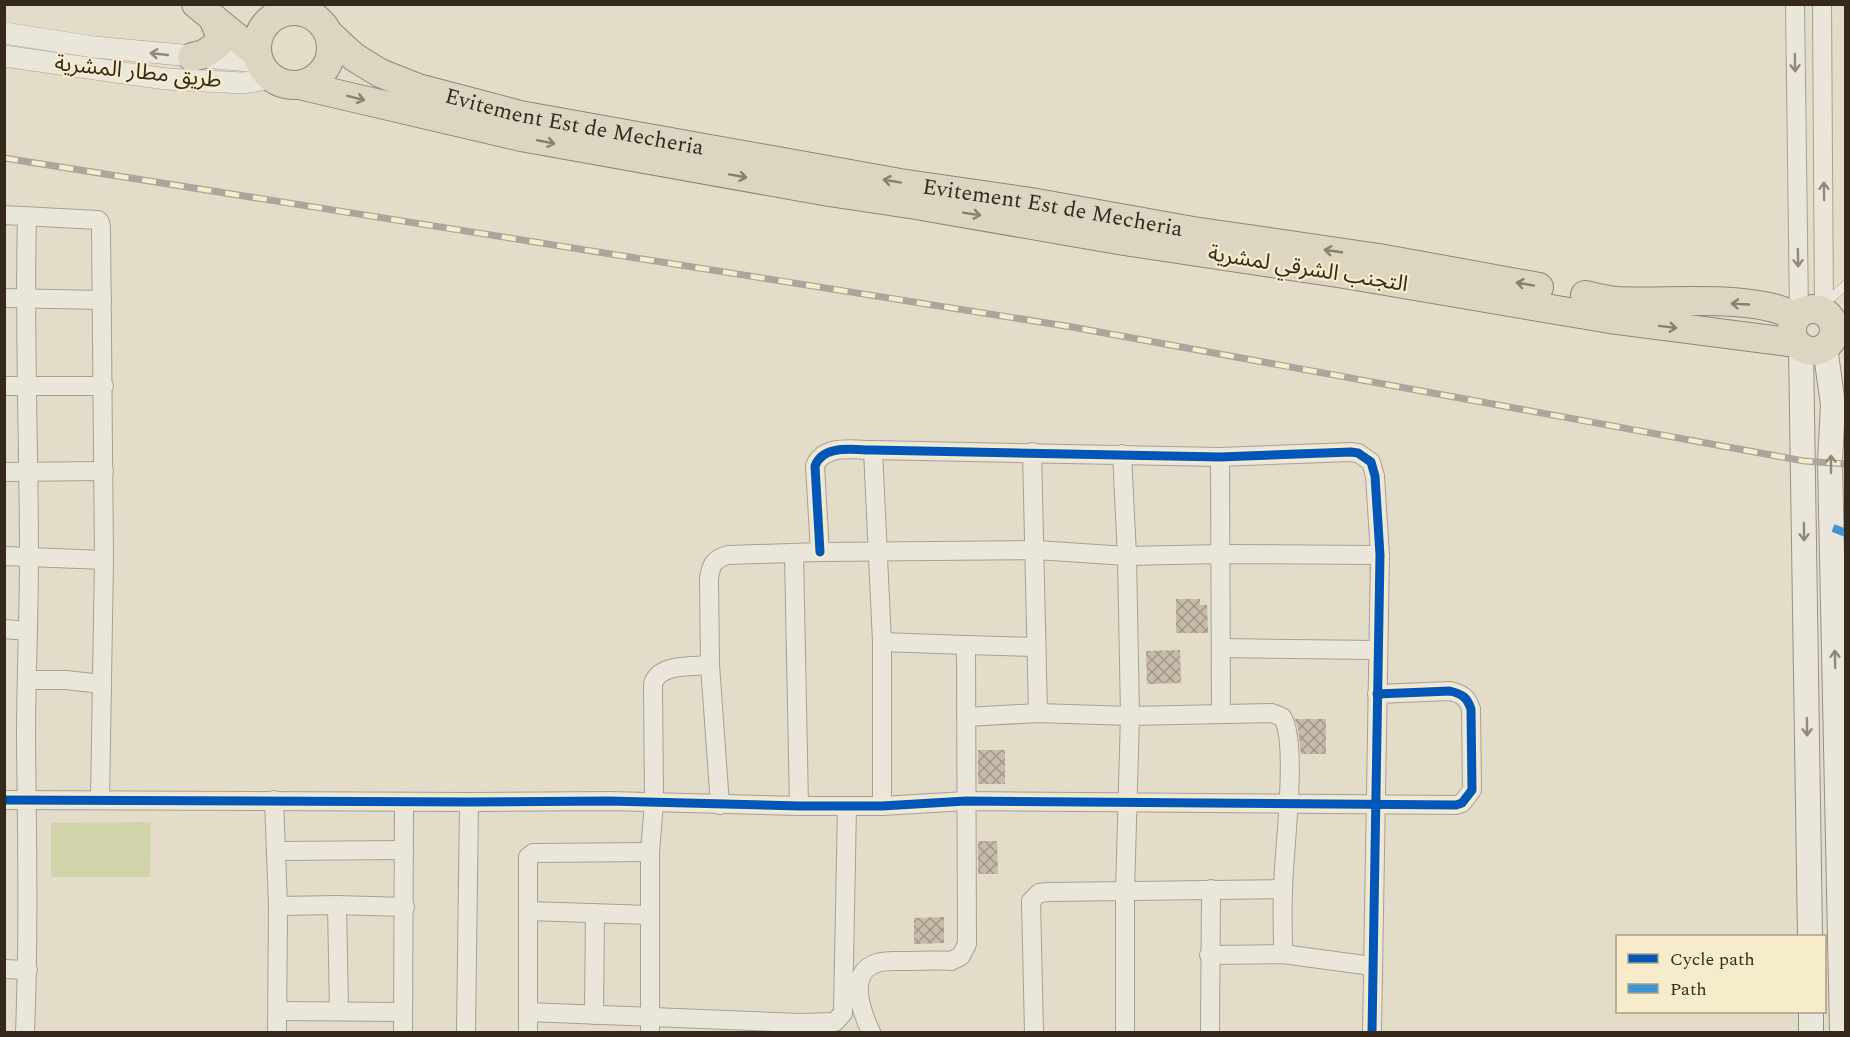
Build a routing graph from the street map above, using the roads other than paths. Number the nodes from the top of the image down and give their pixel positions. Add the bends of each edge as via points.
1 (264, 4) edge
2 (1795, 4) edge
3 (1822, 4) edge
4 (205, 11) edge
5 (297, 11) junction
6 (4, 33) edge
7 (328, 33) junction
8 (4, 56) edge
9 (192, 57) junction
10 (263, 65) junction
11 (299, 85) junction
12 (4, 216) edge
13 (27, 217) junction
14 (1845, 285) edge
15 (4, 298) edge
16 (25, 298) junction
17 (102, 300) junction
18 (1819, 328) edge
19 (4, 386) edge
20 (26, 386) junction
21 (104, 386) junction
22 (873, 450) junction
23 (1032, 452) junction
24 (1122, 454) junction
25 (1220, 457) junction
26 (104, 471) junction
27 (4, 472) edge
28 (28, 473) junction
29 (1036, 550) junction
30 (879, 551) junction
31 (820, 552) junction
32 (794, 554) junction
33 (1220, 554) junction
34 (1380, 555) junction
35 (4, 556) edge
36 (1127, 556) junction
37 (29, 557) junction
38 (104, 560) junction
39 (4, 629) edge
40 (28, 631) junction
41 (882, 642) junction
42 (966, 645) junction
43 (1036, 647) junction
44 (1221, 648) junction
45 (1377, 650) junction
46 (710, 665) junction
47 (28, 680) junction
48 (102, 684) junction
49 (1377, 694) junction
50 (1038, 713) junction
51 (1221, 714) junction
52 (1130, 716) junction
53 (966, 717) junction
54 (4, 800) edge
55 (100, 800) junction
56 (28, 801) junction
57 (274, 801) junction
58 (966, 801) junction
59 (404, 802) junction
60 (469, 802) junction
61 (654, 802) junction
62 (1129, 803) junction
63 (1289, 804) junction
64 (720, 805) junction
65 (1375, 805) junction
66 (799, 806) junction
67 (847, 806) junction
68 (882, 806) junction
69 (404, 850) junction
70 (277, 851) junction
71 (650, 852) junction
72 (1211, 889) junction
73 (1282, 889) junction
74 (1125, 892) junction
75 (336, 905) junction
76 (278, 906) junction
77 (405, 907) junction
78 (529, 911) junction
79 (595, 913) junction
80 (650, 915) junction
81 (1810, 935) edge
82 (1283, 954) junction
83 (1209, 955) junction
84 (1372, 966) junction
85 (4, 969) edge
86 (28, 970) junction
87 (278, 1011) junction
88 (339, 1011) junction
89 (402, 1012) junction
90 (528, 1012) junction
91 (1811, 1013) edge
92 (594, 1015) junction
93 (650, 1025) edge
94 (1843, 1027) edge
95 (25, 1032) edge
96 (277, 1032) edge
97 (403, 1032) edge
98 (466, 1032) edge
99 (528, 1032) edge
100 (870, 1032) edge
101 (1034, 1032) edge
102 (1125, 1032) edge
103 (1210, 1032) edge
104 (1372, 1032) edge
105 (1811, 1032) edge

1 - 5 highway
2 -> 18 street
18 -> 3 street
4 - 9 highway via 220,36 217,45
4 - 10 highway
5 - 7 highway via 310,14
5 - 10 highway via 284,12 262,28 257,40
9 -> 6 street, طريق مطار المشرية
7 - 11 highway via 331,47 326,66 312,81
18 -> 7 highway, Evitement Est de Mecheria via 1774,307 1616,300 1379,258 888,181 520,115 428,91 380,73 354,57
8 - 10 street, طريق مطار المشرية via 166,79 243,83
9 - 10 street, طريق مطار المشرية
10 - 11 highway via 285,84
11 -> 18 highway, التجنب الشرقي لمشرية via 521,137 631,158 1610,319 1741,335
12 - 13 street
13 - 16 street
13 - 17 street via 100,222
14 - 18 lane
15 - 16 street
16 - 17 street
16 - 20 street
17 - 21 street
18 -> 81 main road
94 -> 18 main road via 1830,461 1833,405
19 - 20 street
20 - 21 street
20 - 28 street
21 - 26 street
22 - 23 street
22 - 30 street
22 - 31 street via 833,451 817,459
23 - 24 street
23 - 29 street
24 - 25 street
24 - 36 street
25 - 33 street
25 - 34 street via 1358,453 1374,467
26 - 28 street
26 - 38 street
27 - 28 street
28 - 37 street
29 - 30 street
29 - 36 street
29 - 43 street
30 - 31 street
30 - 41 street
31 - 32 street
32 - 46 street via 728,555 714,561 709,579
32 - 66 street
33 - 34 street
33 - 36 street
33 - 44 street
34 - 45 street
35 - 37 street
36 - 52 street
37 - 38 street
37 - 40 street
38 - 48 street
39 - 40 street
40 - 47 street
41 - 42 street
41 - 68 street
42 - 43 street
42 - 53 street
43 - 50 street
44 - 45 street
44 - 51 street
45 - 49 street
46 - 61 street via 670,669 654,680
46 - 64 street
47 - 48 street
47 - 56 street
48 - 55 street
49 - 65 street
49 - 65 street via 1450,691 1466,697 1471,709 1472,790 1456,806
50 - 52 street
50 - 53 street
51 - 52 street
51 - 63 street via 1272,713 1285,721
52 - 62 street
53 - 58 street
54 - 56 street
55 - 56 street
55 - 57 street
56 - 86 street
57 - 59 street
57 - 70 street
58 - 62 street
58 - 68 street
58 - 100 street via 965,950 951,961 885,962 865,970 858,992
59 - 60 street
59 - 69 street
60 - 61 street
60 - 98 street
61 - 64 street
61 - 71 street
62 - 63 street
62 - 74 street
63 - 65 street
63 - 73 street
64 - 66 street
65 - 84 street
66 - 67 street
67 - 68 street
67 - 93 street via 840,1018 829,1023
69 - 70 street
69 - 77 street
70 - 76 street
71 - 78 street via 530,854
71 - 80 street
72 - 73 street
72 - 74 street
72 - 83 street
73 - 82 street
74 - 101 street via 1048,892 1039,893 1030,901
74 - 102 street
75 - 76 street
75 - 77 street
75 - 88 street
76 - 87 street
77 - 89 street
78 - 79 street
78 - 90 street
79 - 80 street
79 - 92 street
80 - 93 street
82 - 83 street
82 - 84 street
83 - 103 street
84 - 104 street
85 - 86 street
86 - 95 street
87 - 88 street
87 - 96 street
88 - 89 street
89 - 97 street
90 - 92 street
90 - 99 street
91 - 105 main road
92 - 93 street

